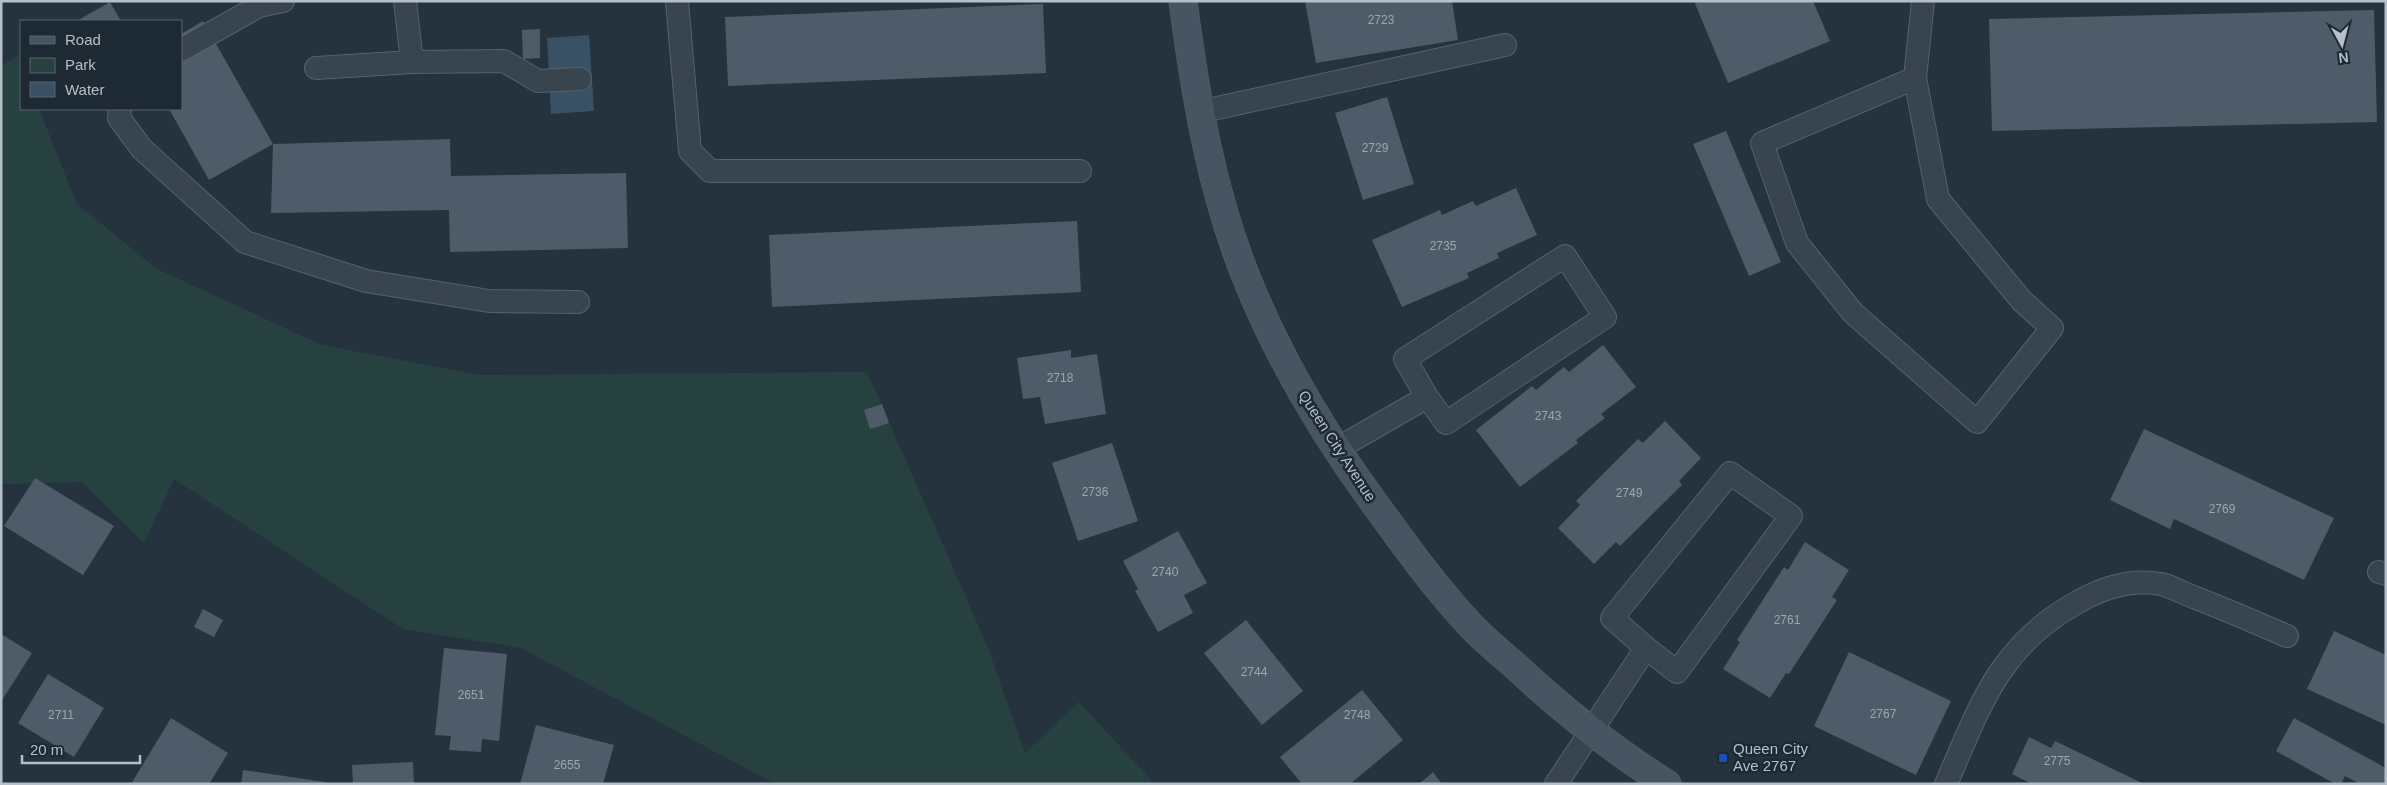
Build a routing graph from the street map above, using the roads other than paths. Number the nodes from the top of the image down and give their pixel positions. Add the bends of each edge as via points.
1 (282, 1) edge
2 (405, 1) edge
3 (677, 1) edge
4 (1183, 1) edge
5 (1923, 1) edge
6 (1505, 45) dead end
7 (182, 49) edge
8 (412, 62) junction
9 (316, 68) dead end
10 (1915, 78) junction
11 (580, 79) dead end
12 (120, 110) edge
13 (1199, 112) junction
14 (1080, 171) dead end
15 (578, 302) dead end
16 (1427, 397) junction
17 (1335, 450) junction
18 (2287, 636) dead end
19 (1646, 648) junction
20 (1590, 730) junction
21 (1556, 784) edge
22 (1666, 784) edge
23 (1946, 784) edge

1 - 7 lane via 259,6
2 - 8 lane
3 - 14 lane via 690,151 710,171
4 - 13 main road, Queen City Avenue
5 - 10 lane
6 - 13 lane
8 - 9 lane
8 - 11 lane via 504,62 538,80
10 - 10 lane via 1938,198 2022,301 2052,328 1977,422 1853,313 1798,243 1762,143
12 - 15 lane via 119,118 142,149 245,242 366,281 489,301
13 - 17 main road, Queen City Avenue via 1220,200 1250,288 1288,371
16 - 16 lane via 1405,359 1565,256 1606,317 1446,423
16 - 17 lane
17 - 20 main road, Queen City Avenue via 1423,571 1473,627
18 - 23 lane via 2161,584 2126,583 2099,590 2066,608 2028,636 2000,671 1978,709
19 - 19 lane via 1612,618 1730,473 1791,516 1677,672
19 - 20 lane
20 - 21 lane
20 - 22 main road, Queen City Avenue

